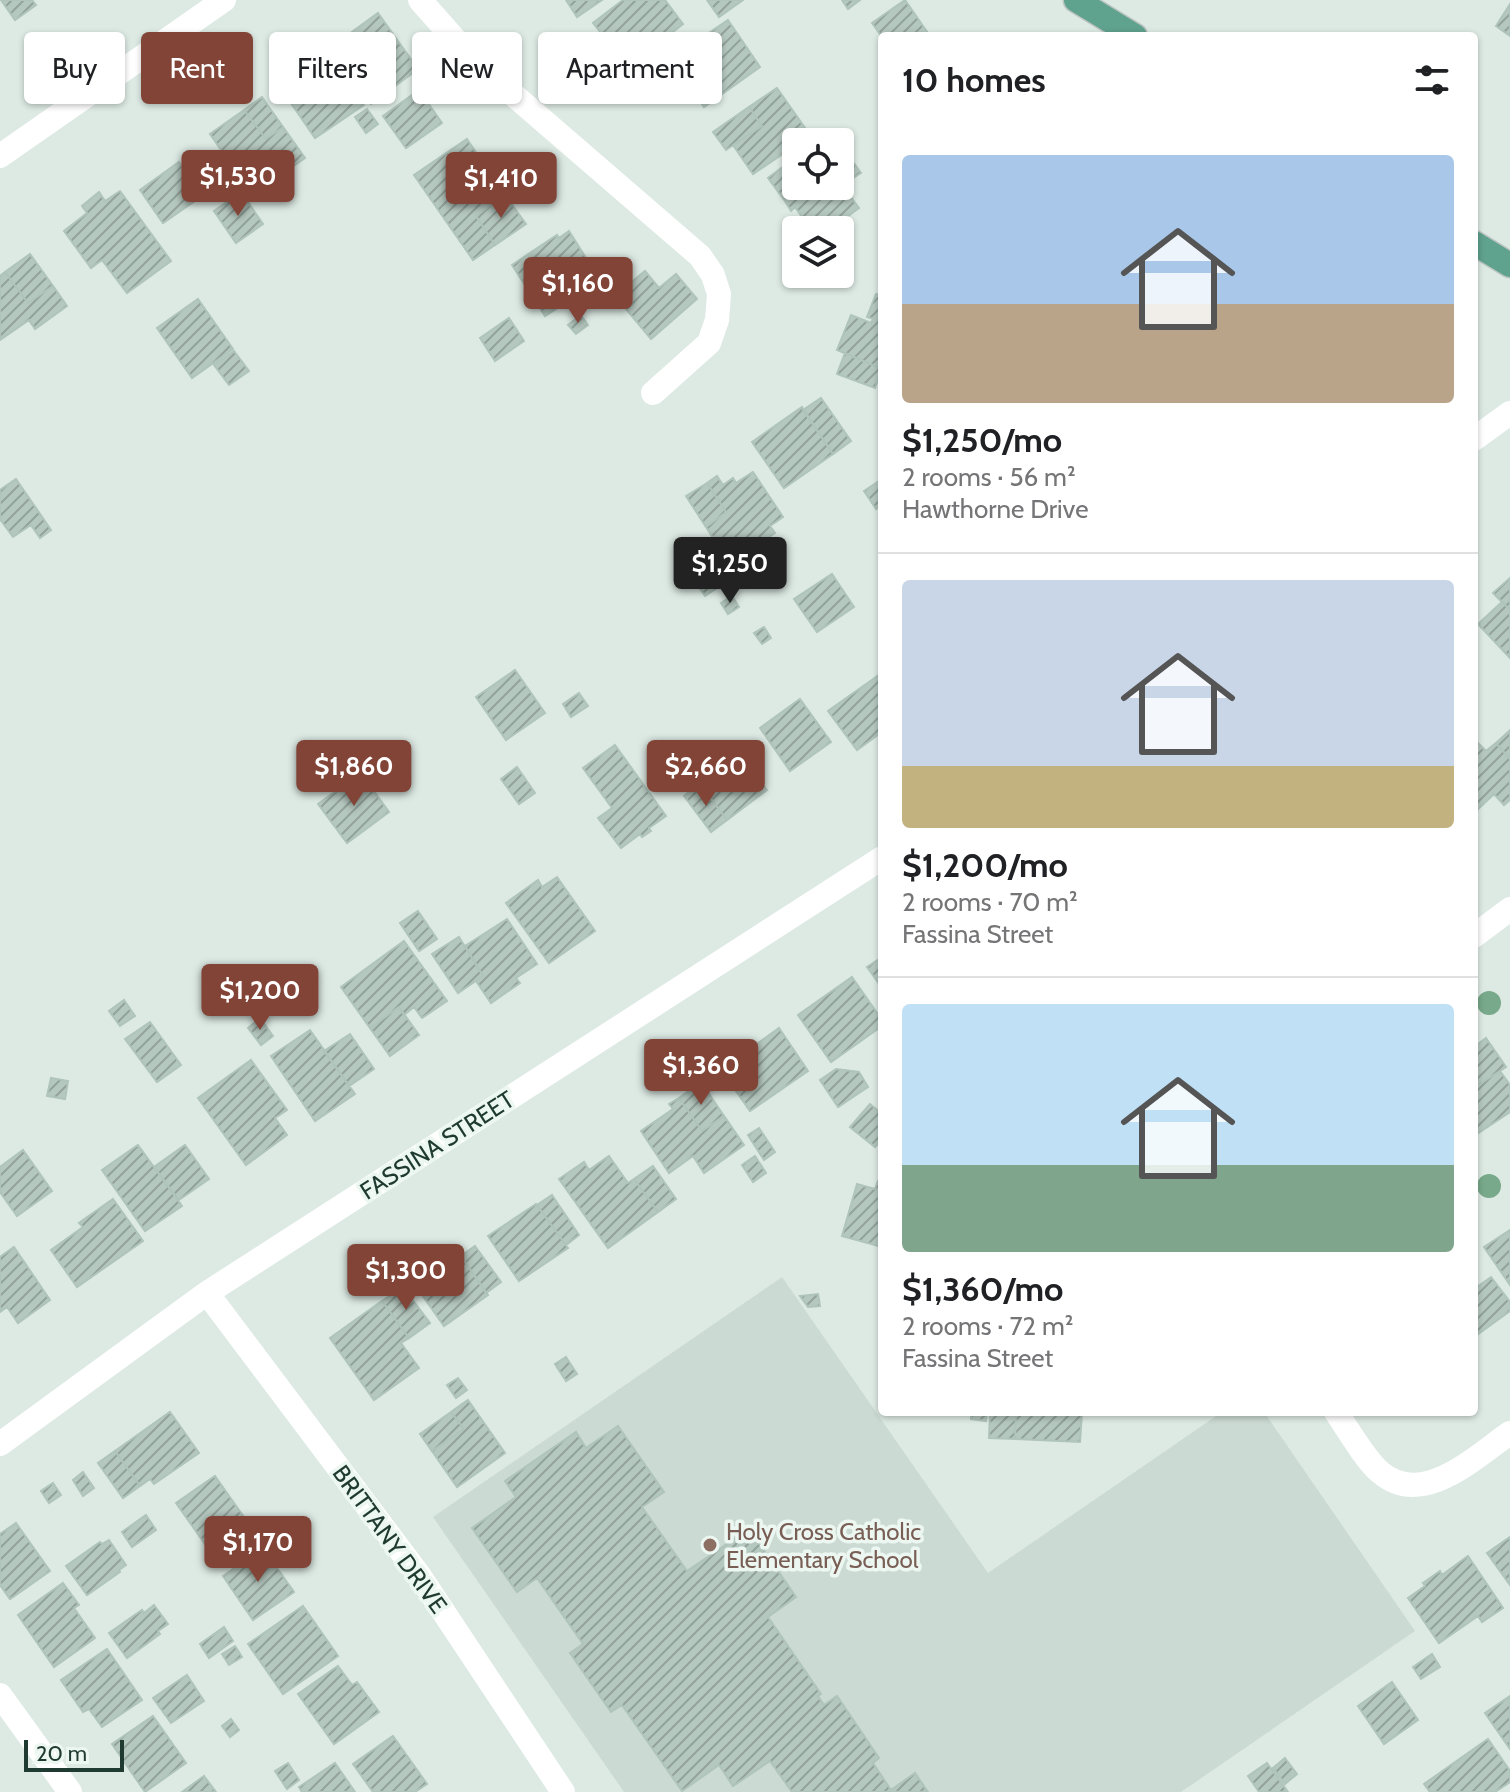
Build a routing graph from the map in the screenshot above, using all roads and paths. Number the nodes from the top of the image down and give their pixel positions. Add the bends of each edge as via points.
1 (224, 0) edge
2 (420, 0) edge
3 (1076, 0) edge
4 (1128, 32) edge
5 (0, 156) edge
6 (1478, 245) edge
7 (1510, 265) edge
8 (653, 393) dead end
9 (1510, 413) edge
10 (1478, 436) edge
11 (878, 861) edge
12 (1510, 909) edge
13 (1478, 933) edge
14 (207, 1293) junction
15 (1339, 1416) edge
16 (1510, 1433) edge
17 (0, 1444) edge
18 (0, 1695) edge
19 (70, 1792) edge
20 (563, 1792) edge

1 - 5 street
2 - 8 street via 472,59 700,256 713,275 719,294 709,343
3 - 4 main road
6 - 7 main road
9 - 10 street
11 - 14 street, FASSINA STREET
12 - 13 street
14 - 17 street, FASSINA STREET
14 - 20 street, BRITTANY DRIVE via 419,1575
15 - 16 street via 1378,1471 1411,1486 1447,1476
18 - 19 street

